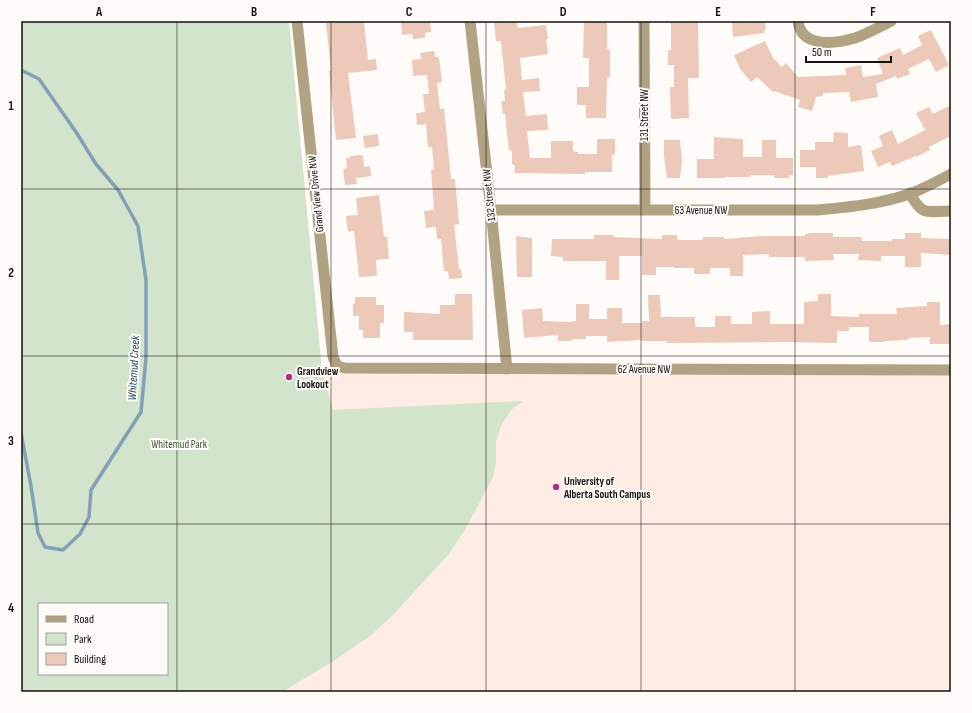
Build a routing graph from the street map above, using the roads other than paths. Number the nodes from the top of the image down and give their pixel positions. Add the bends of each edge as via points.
1 (297, 21) edge
2 (470, 21) edge
3 (644, 21) edge
4 (798, 21) edge
5 (892, 21) edge
6 (951, 174) edge
7 (910, 193) junction
8 (491, 210) junction
9 (645, 210) junction
10 (951, 211) edge
11 (337, 366) joint
12 (507, 369) junction
13 (951, 370) edge

1 - 11 street, Grand View Drive NW
2 - 8 street, 132 Street NW
3 - 9 street, 131 Street NW
4 - 5 street via 805,36 813,41 822,42 856,38
6 - 7 street, 63 Avenue NW
7 - 9 street, 63 Avenue NW via 868,203 818,210
7 - 10 street via 917,206 924,211
8 - 9 street, 63 Avenue NW
8 - 12 street, 132 Street NW
11 - 12 street, 62 Avenue NW
12 - 13 street, 62 Avenue NW

